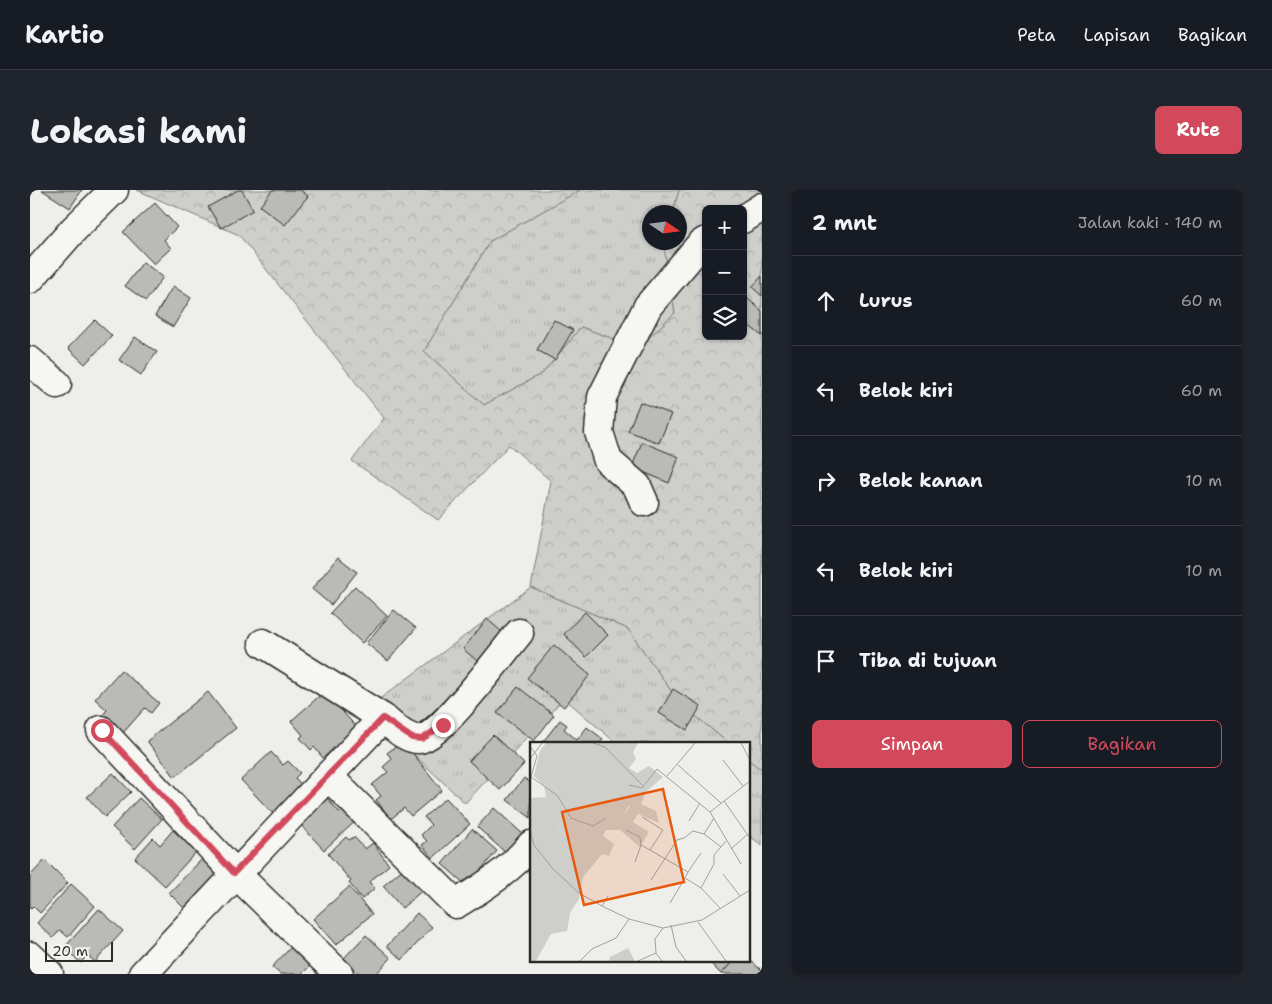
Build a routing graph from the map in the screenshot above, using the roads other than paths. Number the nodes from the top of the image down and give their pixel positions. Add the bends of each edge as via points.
1 (114, 190) edge
2 (762, 207) edge
3 (747, 216) edge
4 (702, 244) edge
5 (30, 279) edge
6 (30, 361) edge
7 (57, 384) dead end
8 (644, 502) dead end
9 (520, 633) dead end
10 (263, 643) dead end
11 (383, 718) junction
12 (102, 730) dead end
13 (328, 776) junction
14 (530, 846) edge
15 (234, 873) junction
16 (30, 956) edge
17 (49, 974) edge
18 (142, 974) edge
19 (339, 974) edge

1 - 5 street
2 - 3 street
4 - 8 street via 648,306 602,397 598,432 608,461 637,486
6 - 7 street
9 - 11 street via 443,725 422,739 412,738
10 - 11 street
11 - 13 street
12 - 15 street
13 - 14 street via 456,904 493,881
13 - 15 street
15 - 18 street
15 - 19 street
16 - 17 street

